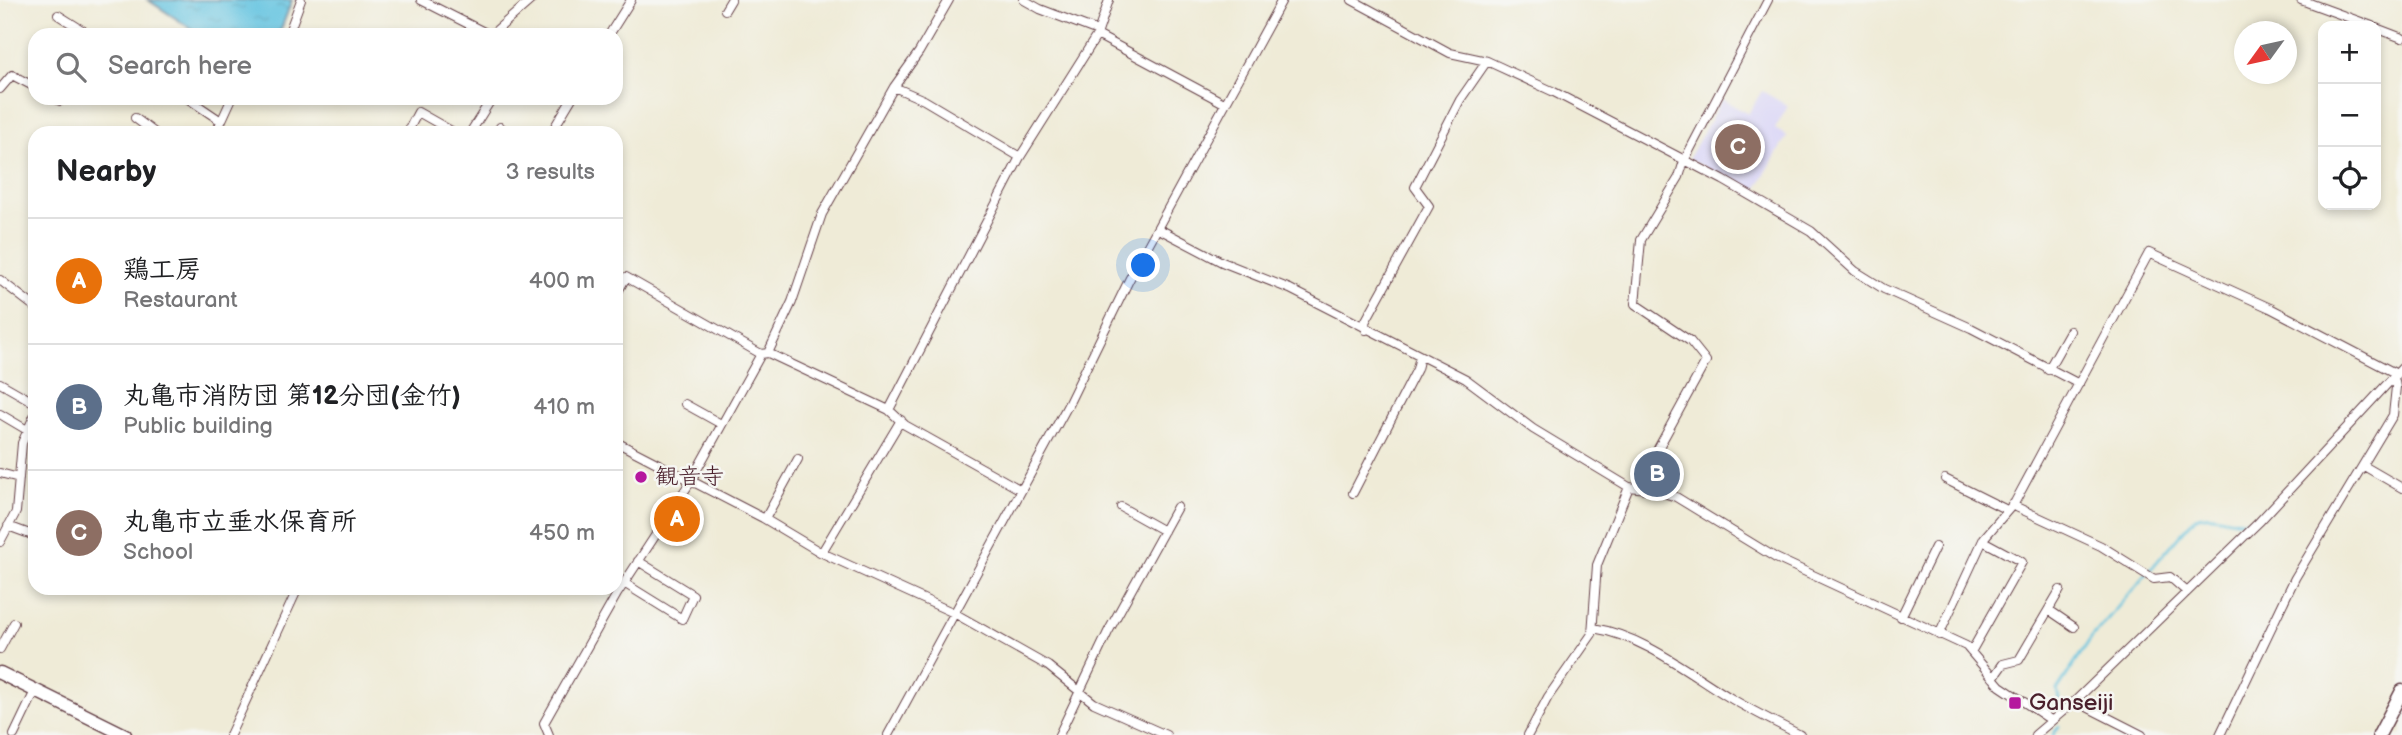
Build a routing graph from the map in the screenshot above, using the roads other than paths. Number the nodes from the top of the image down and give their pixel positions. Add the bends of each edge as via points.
1 (301, 0) edge
2 (421, 0) edge
3 (531, 0) edge
4 (631, 0) edge
5 (731, 0) edge
6 (949, 0) edge
7 (1024, 0) edge
8 (1109, 0) edge
9 (1282, 0) edge
10 (1352, 0) edge
11 (1768, 0) edge
12 (2301, 0) edge
13 (725, 9) dead end
14 (58, 15) dead end
15 (2358, 21) edge
16 (79, 28) edge
17 (291, 28) edge
18 (476, 28) edge
19 (498, 28) edge
20 (613, 28) edge
21 (2381, 30) edge
22 (1098, 33) junction
23 (2402, 37) edge
24 (1487, 61) junction
25 (28, 83) edge
26 (894, 87) junction
27 (0, 89) edge
28 (1224, 103) junction
29 (197, 105) edge
30 (229, 105) edge
31 (488, 105) edge
32 (568, 105) edge
33 (135, 118) dead end
34 (221, 121) junction
35 (146, 126) edge
36 (219, 126) edge
37 (411, 126) edge
38 (443, 126) edge
39 (474, 126) edge
40 (555, 126) edge
41 (1020, 157) junction
42 (1684, 161) junction
43 (1159, 229) junction
44 (0, 280) edge
45 (623, 282) edge
46 (28, 302) edge
47 (1366, 330) junction
48 (2070, 331) dead end
49 (764, 354) junction
50 (1420, 356) junction
51 (2402, 368) edge
52 (2048, 370) junction
53 (2393, 375) junction
54 (0, 383) edge
55 (2079, 384) junction
56 (28, 399) edge
57 (685, 404) dead end
58 (888, 410) junction
59 (0, 414) edge
60 (901, 421) junction
61 (721, 424) junction
62 (27, 430) joint
63 (623, 446) edge
64 (798, 459) dead end
65 (2364, 466) junction
66 (0, 473) edge
67 (19, 478) junction
68 (1945, 479) dead end
69 (690, 480) junction
70 (1633, 487) junction
71 (2402, 488) edge
72 (1021, 490) junction
73 (1353, 494) dead end
74 (1121, 507) dead end
75 (1177, 507) dead end
76 (2009, 508) junction
77 (765, 519) junction
78 (8, 526) junction
79 (1164, 531) junction
80 (28, 533) edge
81 (1983, 541) junction
82 (0, 542) edge
83 (1935, 547) dead end
84 (822, 552) junction
85 (638, 561) junction
86 (624, 583) joint
87 (2060, 590) dead end
88 (2187, 592) junction
89 (295, 595) edge
90 (617, 595) edge
91 (2049, 610) junction
92 (954, 613) junction
93 (1901, 617) junction
94 (15, 623) dead end
95 (2074, 627) dead end
96 (1593, 628) junction
97 (1939, 635) junction
98 (0, 649) edge
99 (1971, 652) junction
100 (0, 673) edge
101 (1993, 678) junction
102 (35, 691) junction
103 (2402, 691) edge
104 (1079, 692) junction
105 (2075, 701) junction
106 (2052, 720) junction
107 (14, 735) edge
108 (125, 735) edge
109 (230, 735) edge
110 (549, 735) edge
111 (888, 735) edge
112 (1059, 735) edge
113 (1166, 735) edge
114 (1528, 735) edge
115 (1800, 735) edge
116 (2035, 735) edge
117 (2142, 735) edge
118 (2220, 735) edge
119 (2379, 735) edge

1 - 17 street
2 - 18 street
3 - 19 street
4 - 20 street
5 - 13 street
6 - 26 street
7 - 22 street
8 - 22 street
9 - 28 street
10 - 24 street via 1450,53
11 - 42 street
12 - 15 street
14 - 16 street
21 - 23 street
22 - 28 street
22 - 41 street
24 - 42 street
24 - 47 street via 1424,166 1415,187 1429,206 1365,322
25 - 27 street via 12,75
26 - 41 street
26 - 49 street via 822,214 792,302
28 - 43 street
29 - 34 street
30 - 34 street
31 - 39 street
32 - 40 street
33 - 35 street
34 - 36 street
37 - 38 street via 418,112
41 - 58 street
42 - 52 street via 1795,221 1884,289
42 - 70 street via 1641,240 1635,304 1690,341 1706,361
43 - 47 street via 1290,289
43 - 72 street
44 - 46 street
45 - 49 street via 626,277
47 - 50 street
48 - 52 street
49 - 58 street
49 - 61 street
50 - 70 street via 1466,379 1533,429
50 - 73 street
51 - 53 street
52 - 55 street
53 - 55 street via 2270,308 2148,253
53 - 65 street via 2393,415
53 - 88 street via 2259,522
54 - 56 street
55 - 76 street
57 - 61 street
58 - 60 street
59 - 62 street
60 - 72 street
60 - 84 street
61 - 69 street
62 - 67 street
63 - 69 street
64 - 77 street
65 - 71 street
65 - 118 street via 2295,578
66 - 67 street
67 - 78 street via 19,499
68 - 76 street
69 - 77 street
69 - 85 street
70 - 93 street via 1676,497 1776,558
70 - 96 street via 1597,565
72 - 92 street
74 - 79 street
75 - 79 street
76 - 81 street
76 - 88 street via 2101,546 2154,579 2169,578
77 - 84 street
78 - 80 street
78 - 82 street
79 - 104 street
81 - 97 street
81 - 99 street via 2022,562
83 - 93 street
84 - 92 street
85 - 86 street
85 - 86 street via 693,595 682,619
87 - 91 street
88 - 105 street
89 - 109 street
90 - 110 street via 544,723
91 - 95 street
91 - 101 street via 2019,660 2003,664
92 - 104 street via 1048,666
92 - 111 street
93 - 97 street
94 - 98 street
96 - 114 street
96 - 115 street via 1613,631 1680,665
97 - 99 street
99 - 101 street
100 - 102 main road
101 - 106 street
102 - 107 street
102 - 108 main road
103 - 119 main road
104 - 112 street
104 - 113 street
105 - 106 street
105 - 117 street
106 - 116 street

